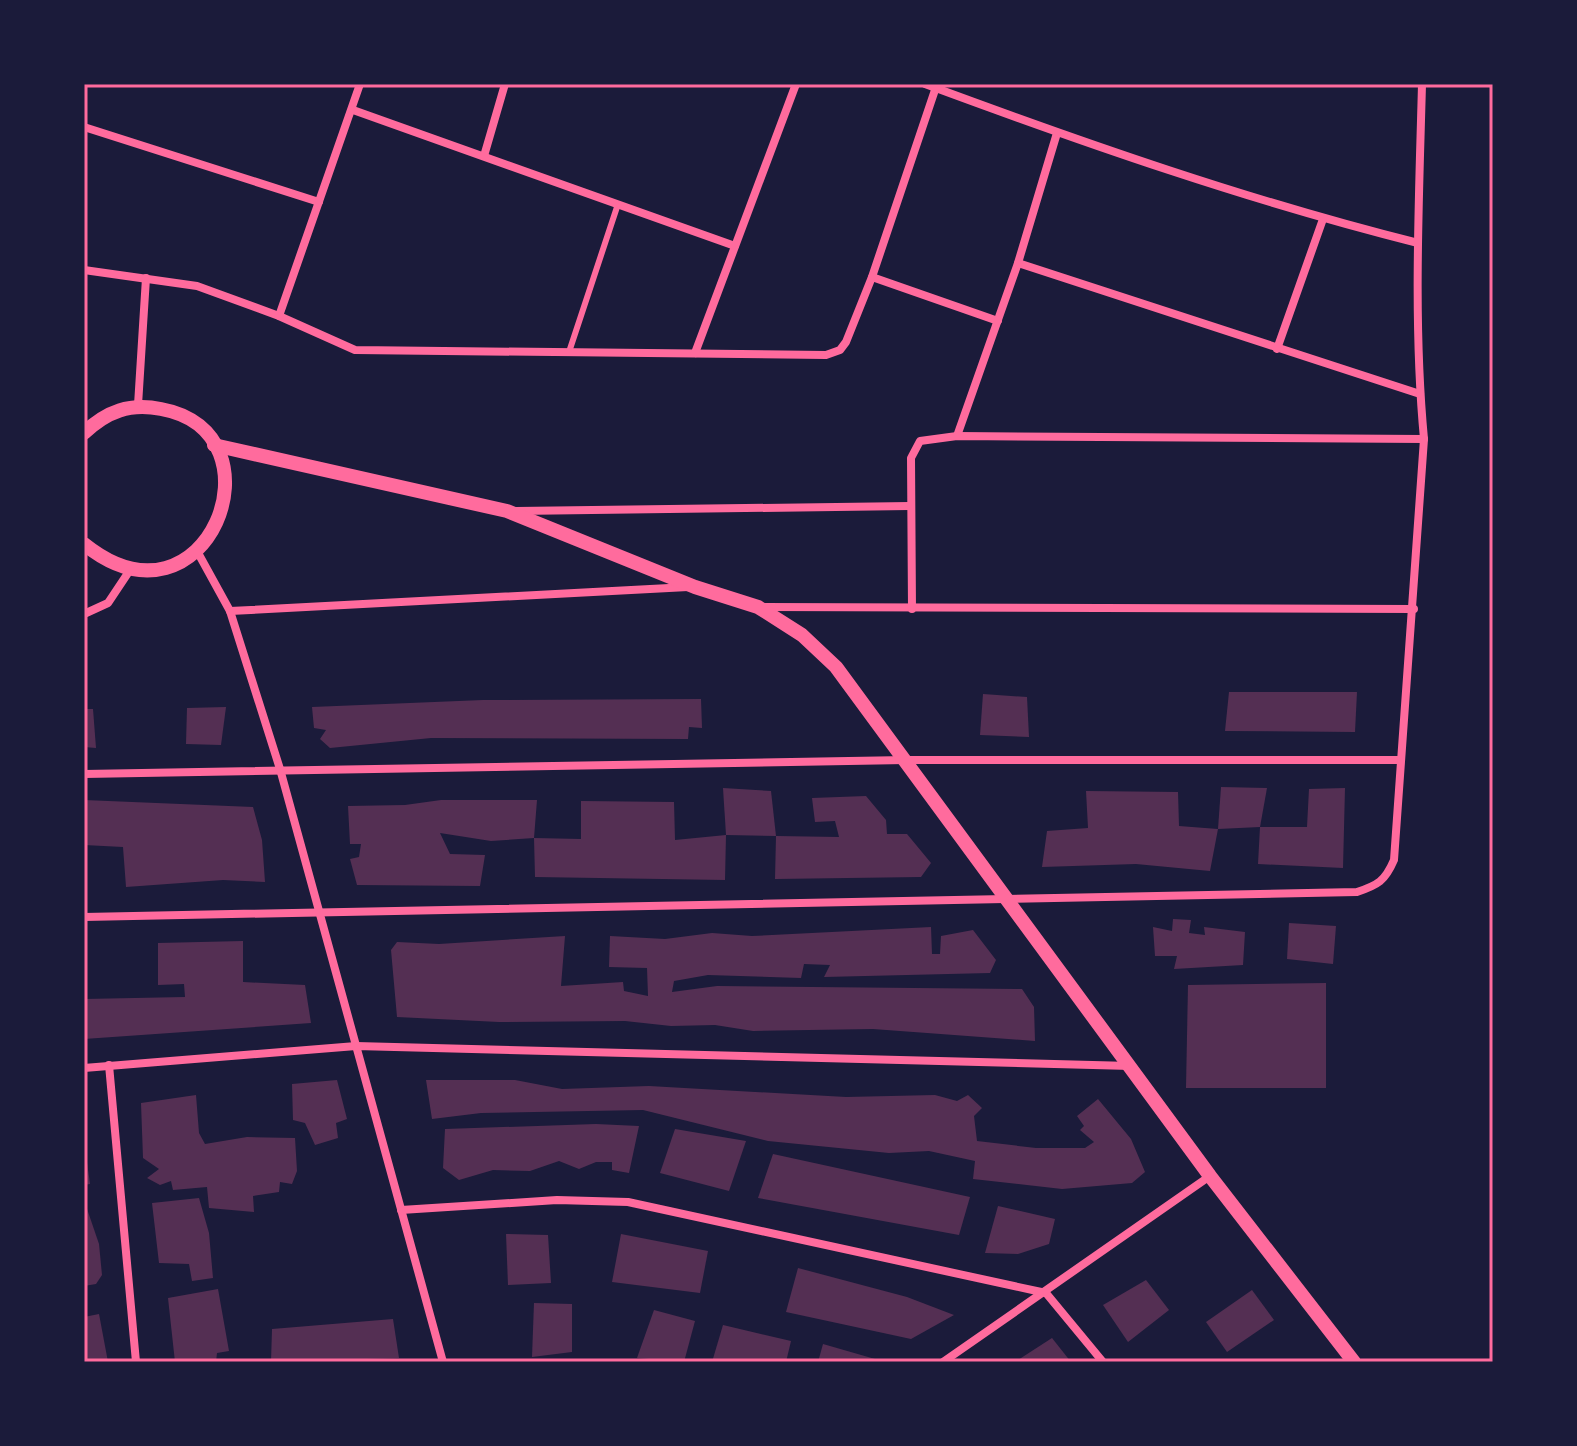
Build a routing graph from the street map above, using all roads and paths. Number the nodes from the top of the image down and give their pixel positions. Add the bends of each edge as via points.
1 (360, 84) edge
2 (505, 84) edge
3 (796, 84) edge
4 (925, 84) edge
5 (1422, 84) edge
6 (936, 86) edge
7 (353, 110) junction
8 (84, 127) edge
9 (1057, 133) junction
10 (484, 156) junction
11 (319, 202) junction
12 (618, 204) junction
13 (1323, 219) junction
14 (1418, 243) junction
15 (735, 246) junction
16 (1018, 263) junction
17 (84, 270) edge
18 (872, 277) junction
19 (146, 278) junction
20 (279, 316) junction
21 (998, 321) junction
22 (1277, 349) junction
23 (569, 352) junction
24 (695, 353) junction
25 (1420, 394) junction
26 (138, 405) junction
27 (84, 433) edge
28 (957, 436) junction
29 (1424, 439) junction
30 (214, 445) junction
31 (910, 506) junction
32 (507, 511) junction
33 (84, 544) edge
34 (197, 551) junction
35 (130, 570) junction
36 (695, 587) junction
37 (758, 607) junction
38 (912, 609) junction
39 (1414, 609) junction
40 (230, 611) junction
41 (84, 614) edge
42 (906, 760) junction
43 (1399, 760) junction
44 (280, 769) junction
45 (84, 774) edge
46 (1007, 898) junction
47 (321, 912) junction
48 (84, 917) edge
49 (356, 1046) junction
50 (109, 1065) junction
51 (1132, 1066) junction
52 (84, 1068) edge
53 (1210, 1176) junction
54 (401, 1210) junction
55 (1046, 1293) junction
56 (136, 1362) edge
57 (443, 1362) edge
58 (943, 1362) edge
59 (1103, 1362) edge
60 (1354, 1362) edge

1 - 7 street
2 - 10 street
3 - 15 street
4 - 6 street
5 - 14 street
6 - 9 street
6 - 18 street
7 - 10 street
7 - 11 street
8 - 11 street
9 - 13 street
9 - 16 street
10 - 12 street
11 - 20 street
12 - 15 street
12 - 23 lane
13 - 14 street
13 - 22 street
14 - 25 street
15 - 24 street
16 - 21 street
16 - 22 street
17 - 19 street
18 - 21 street
18 - 24 street via 840,350 826,355
19 - 20 street via 197,286
19 - 26 street
20 - 23 street via 355,350
21 - 28 street
22 - 25 street
23 - 24 street
25 - 29 street
26 - 27 street via 96,422
26 - 30 street via 173,411
28 - 29 street
28 - 31 street via 920,441 911,458
29 - 39 street
30 - 32 street
30 - 34 street via 226,489 213,533
31 - 32 street
31 - 38 street
32 - 36 street
33 - 35 street via 104,560
34 - 35 street via 176,563
34 - 40 street
35 - 41 street via 108,603
36 - 37 street
36 - 40 street
37 - 38 street
37 - 42 street via 802,635 836,667
38 - 39 street
39 - 43 street
40 - 44 street
42 - 43 street
42 - 44 street
42 - 46 street
43 - 46 street via 1394,860 1379,884 1357,892
44 - 45 street
44 - 47 street
46 - 47 street
46 - 51 street
47 - 48 street
47 - 49 street
49 - 50 street
49 - 51 street
49 - 54 street
50 - 52 street
50 - 56 street
51 - 53 street
53 - 55 street
53 - 60 street
54 - 55 street via 557,1200 628,1202
54 - 57 street
55 - 58 street
55 - 59 street

